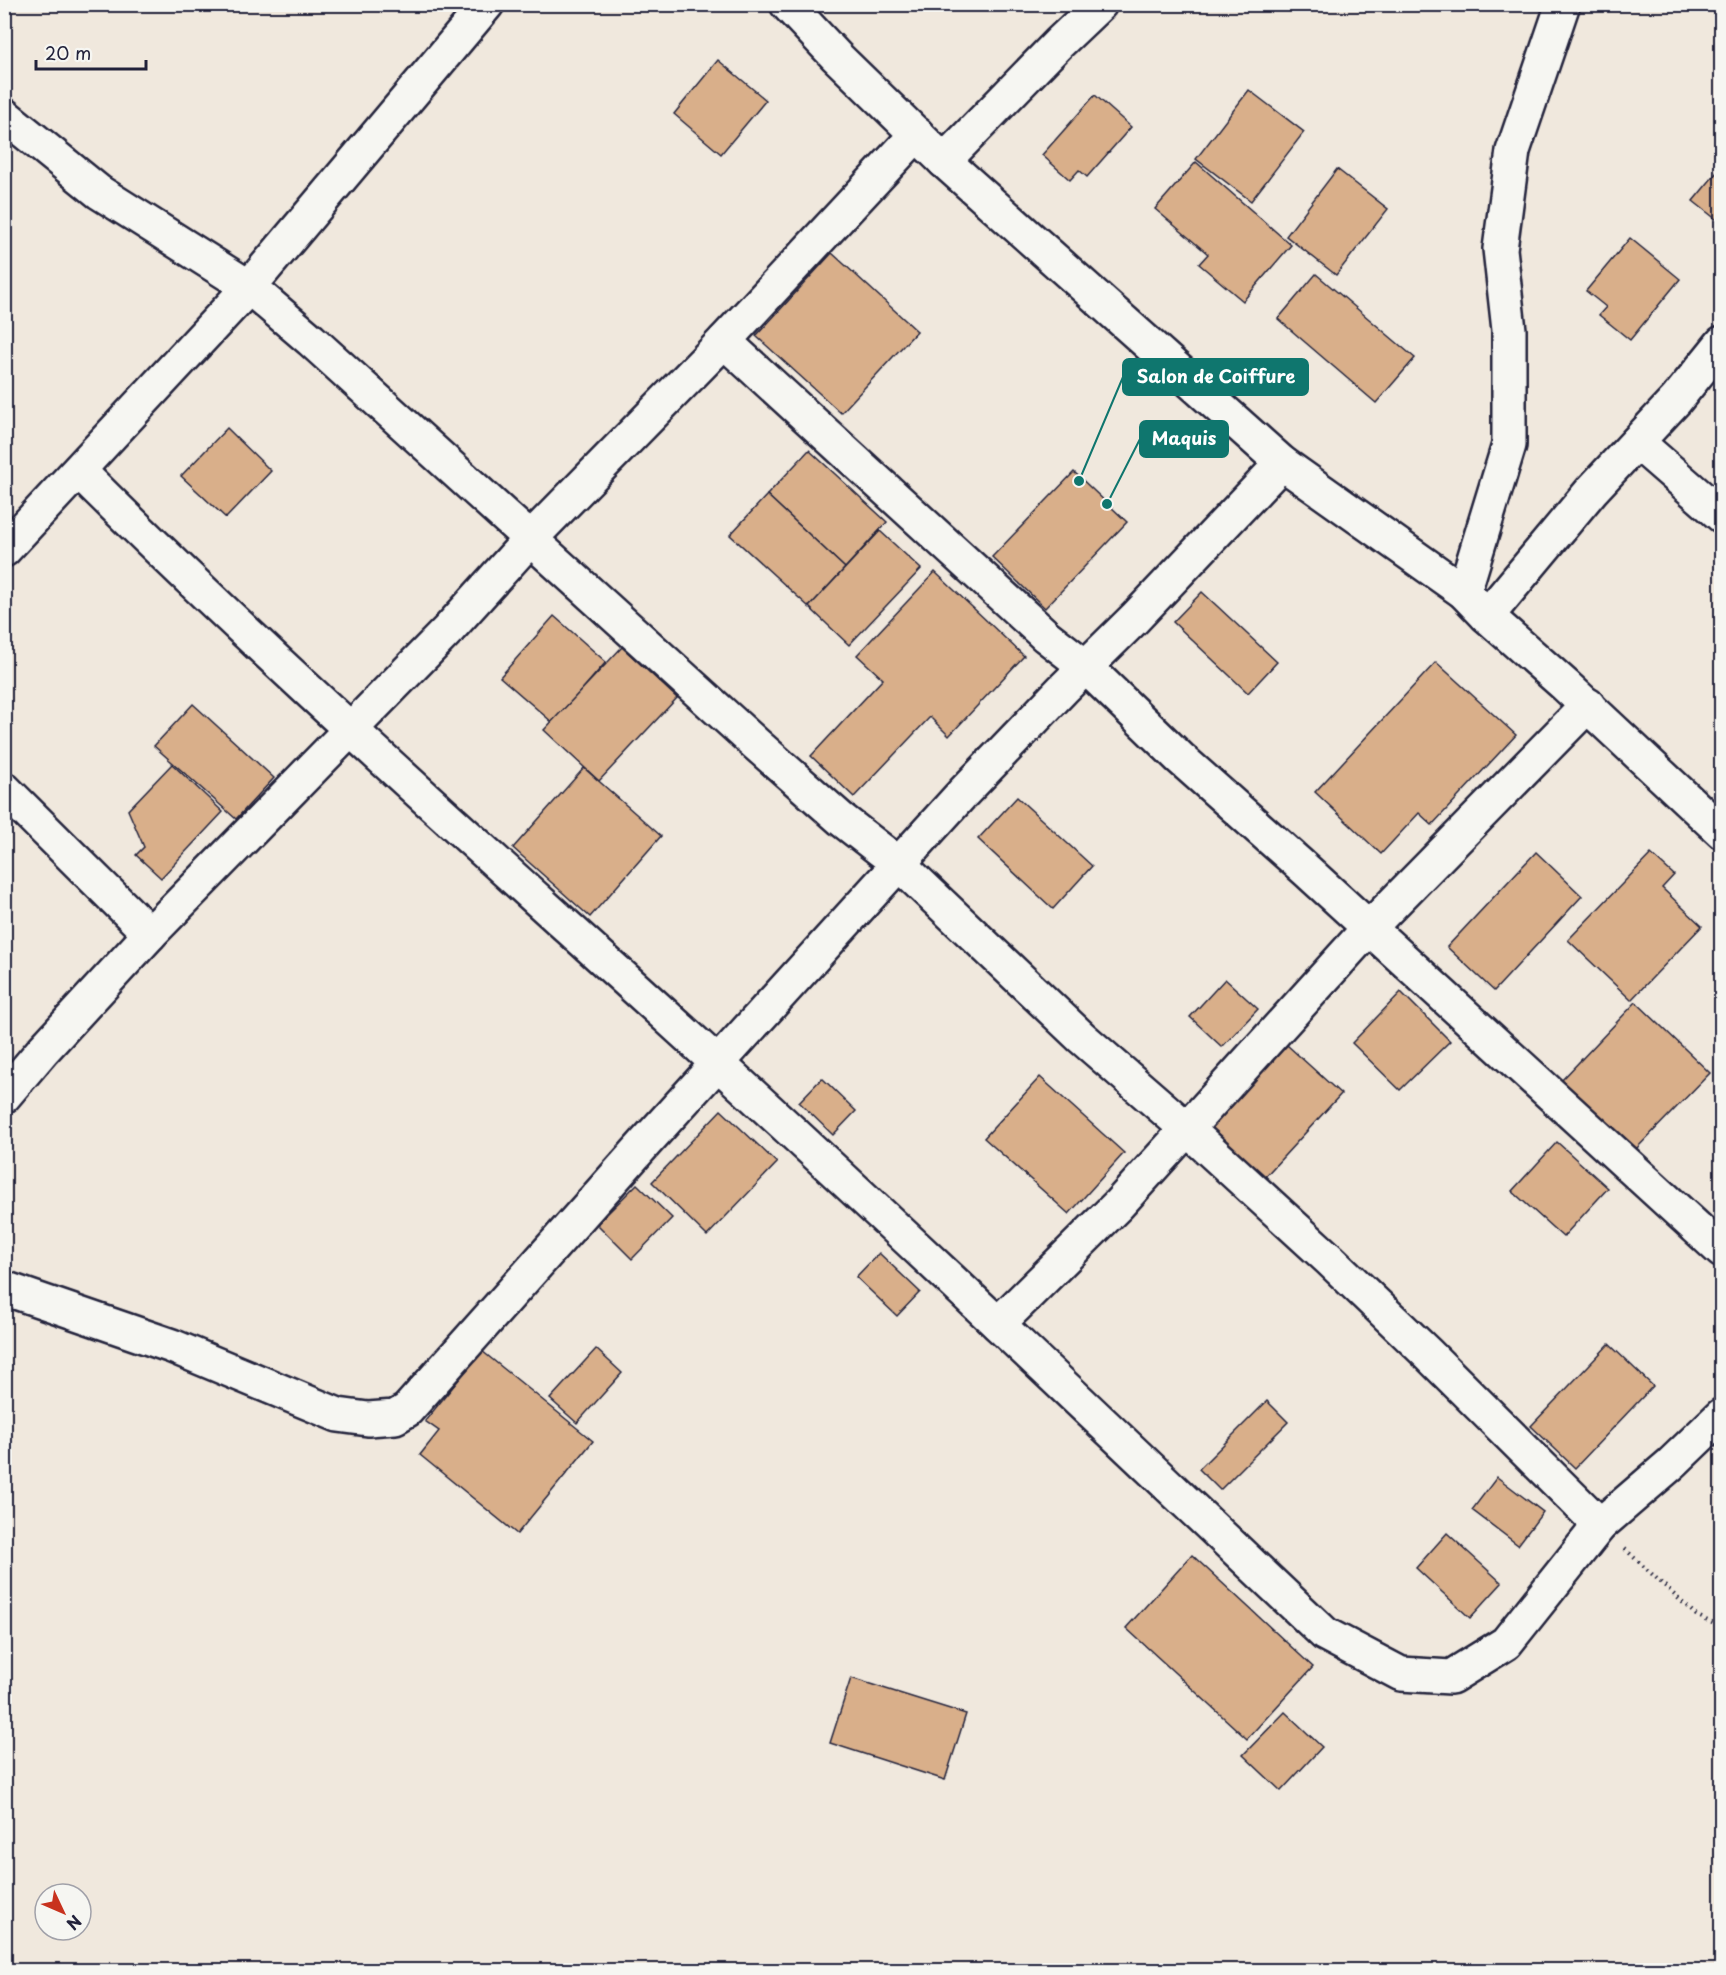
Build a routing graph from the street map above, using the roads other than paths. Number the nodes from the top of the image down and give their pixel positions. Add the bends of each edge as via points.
1 (487, 4) edge
2 (787, 4) edge
3 (1100, 4) edge
4 (1563, 4) edge
5 (4, 115) edge
6 (917, 134) junction
7 (944, 160) junction
8 (249, 287) junction
9 (724, 341) junction
10 (1722, 343) edge
11 (1637, 442) junction
12 (1282, 463) junction
13 (79, 471) junction
14 (1722, 516) edge
15 (531, 537) junction
16 (4, 550) edge
17 (1464, 592) junction
18 (1487, 616) junction
19 (1086, 667) junction
20 (1588, 705) junction
21 (352, 730) junction
22 (4, 789) edge
23 (1722, 832) edge
24 (899, 864) junction
25 (1369, 928) junction
26 (150, 934) junction
27 (718, 1063) junction
28 (4, 1096) edge
29 (1187, 1129) junction
30 (1722, 1251) edge
31 (4, 1288) edge
32 (998, 1324) junction
33 (1722, 1415) edge
34 (1600, 1525) junction

1 - 8 street
2 - 6 street
3 - 7 street
4 - 17 street via 1513,151 1500,249 1509,330 1509,445
5 - 8 street via 99,192
6 - 7 street
6 - 9 street
7 - 12 street
8 - 13 street
8 - 15 street
9 - 15 street
9 - 19 street via 1046,636
10 - 11 street
11 - 14 street
11 - 18 street
12 - 17 street
12 - 19 street
13 - 16 street
13 - 21 street
15 - 21 street
15 - 24 street via 790,774
17 - 18 street
18 - 20 street
19 - 24 street
19 - 25 street via 1180,758
20 - 23 street
20 - 25 street
21 - 26 street
21 - 27 street
22 - 26 street
24 - 27 street
24 - 29 street via 1081,1037
25 - 29 street
25 - 30 street
26 - 28 street
27 - 31 street via 407,1410 395,1418 338,1415 172,1346
27 - 32 street
29 - 32 street via 1118,1205
29 - 34 street via 1330,1260
32 - 34 street via 1325,1634 1401,1674 1451,1677 1506,1643
33 - 34 street

